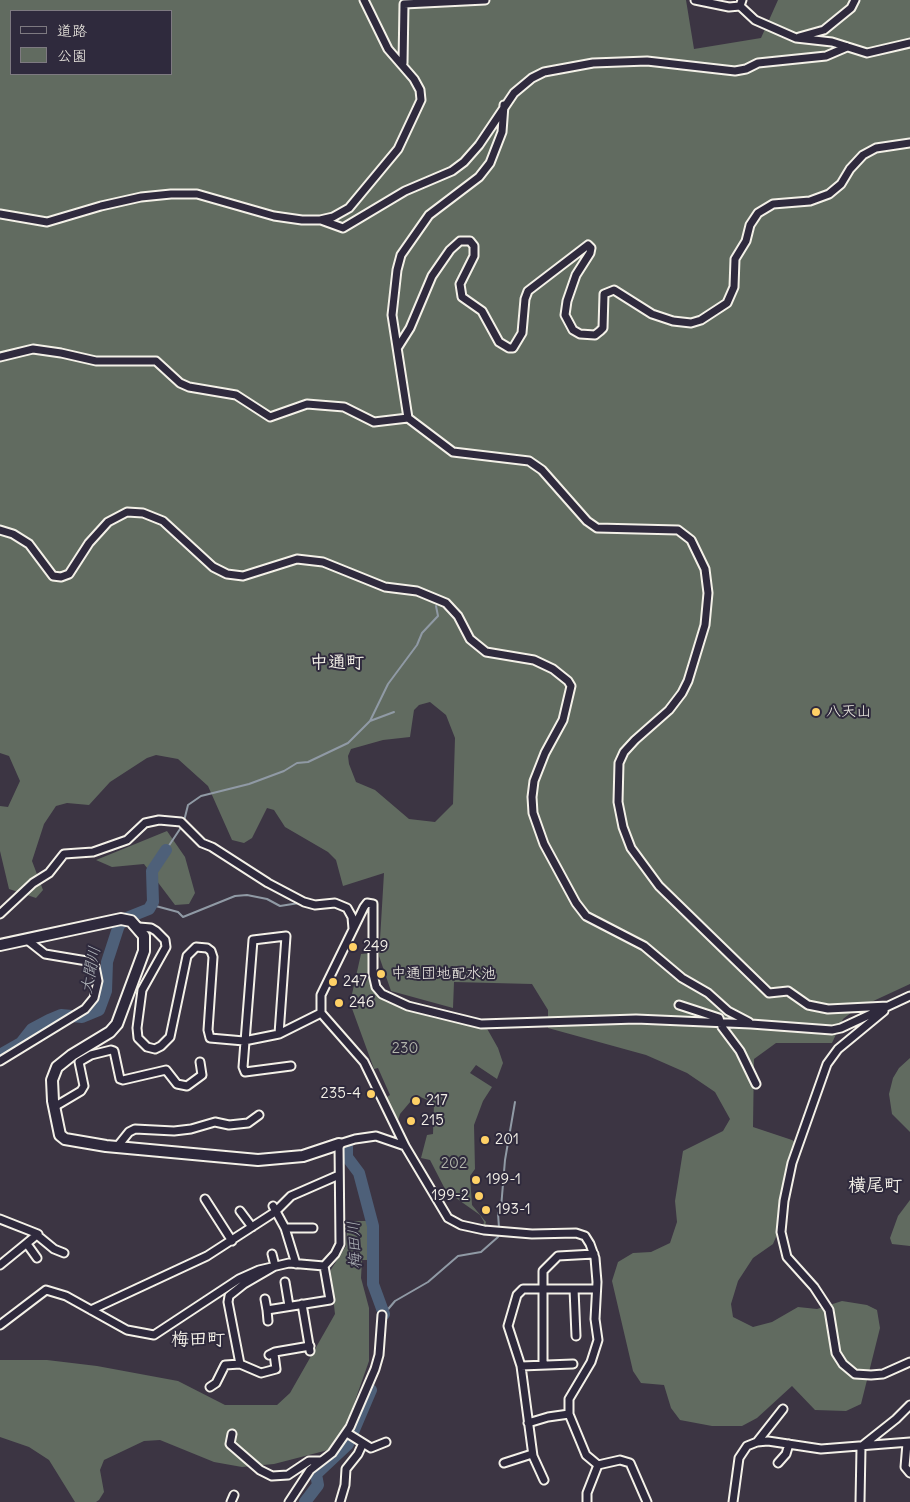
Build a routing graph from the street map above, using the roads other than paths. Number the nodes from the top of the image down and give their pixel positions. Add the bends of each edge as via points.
1 (364, 0) edge
2 (485, 0) edge
3 (695, 0) edge
4 (854, 0) edge
5 (741, 3) edge
6 (796, 38) junction
7 (910, 43) edge
8 (848, 47) junction
9 (403, 63) junction
10 (504, 106) junction
11 (910, 143) edge
12 (0, 214) edge
13 (320, 220) junction
14 (398, 347) junction
15 (0, 357) edge
16 (408, 418) junction
17 (0, 530) edge
18 (0, 914) edge
19 (130, 922) junction
20 (354, 930) junction
21 (26, 939) junction
22 (0, 945) edge
23 (910, 996) edge
24 (678, 1005) dead end
25 (889, 1006) junction
26 (321, 1013) junction
27 (723, 1023) junction
28 (751, 1024) junction
29 (279, 1034) junction
30 (244, 1041) junction
31 (0, 1061) edge
32 (200, 1062) dead end
33 (291, 1066) dead end
34 (756, 1084) dead end
35 (54, 1107) junction
36 (259, 1115) dead end
37 (394, 1136) junction
38 (339, 1144) junction
39 (117, 1147) junction
40 (401, 1150) junction
41 (339, 1175) junction
42 (205, 1199) dead end
43 (274, 1209) junction
44 (240, 1211) dead end
45 (0, 1219) edge
46 (252, 1227) junction
47 (285, 1228) junction
48 (313, 1228) dead end
49 (37, 1235) junction
50 (232, 1241) junction
51 (27, 1244) junction
52 (64, 1253) dead end
53 (272, 1254) dead end
54 (594, 1254) junction
55 (37, 1258) dead end
56 (296, 1264) junction
57 (0, 1265) edge
58 (275, 1266) junction
59 (324, 1266) junction
60 (287, 1285) dead end
61 (596, 1289) junction
62 (542, 1290) junction
63 (574, 1290) junction
64 (265, 1299) dead end
65 (302, 1304) junction
66 (288, 1306) junction
67 (91, 1310) junction
68 (267, 1310) junction
69 (382, 1315) dead end
70 (268, 1321) dead end
71 (0, 1325) edge
72 (576, 1336) dead end
73 (910, 1362) edge
74 (240, 1364) junction
75 (573, 1364) dead end
76 (543, 1365) junction
77 (521, 1366) junction
78 (210, 1388) dead end
79 (910, 1405) edge
80 (783, 1409) dead end
81 (569, 1414) junction
82 (528, 1423) junction
83 (347, 1433) junction
84 (232, 1434) dead end
85 (386, 1442) dead end
86 (757, 1442) junction
87 (362, 1443) junction
88 (909, 1443) edge
89 (790, 1444) junction
90 (859, 1448) junction
91 (532, 1454) junction
92 (320, 1461) junction
93 (504, 1463) dead end
94 (778, 1463) dead end
95 (598, 1464) junction
96 (910, 1473) edge
97 (544, 1480) dead end
98 (289, 1502) edge
99 (340, 1502) edge
100 (586, 1502) edge
101 (647, 1502) edge
102 (733, 1502) edge
103 (860, 1502) edge

1 - 9 street via 388,49
2 - 9 street via 404,4
3 - 5 street via 729,7
4 - 6 street via 851,8 824,30
5 - 6 street via 755,20
6 - 8 street
7 - 8 street via 867,53
8 - 10 street via 826,56 758,63 735,71 647,61 560,68 532,78
9 - 13 street via 420,90 421,100 398,148 349,208
10 - 13 street via 479,145 452,171 381,204 343,228
10 - 14 street via 502,132 490,163 478,177 429,215 401,255 392,315
11 - 14 street via 876,148 864,155 829,194 810,201 773,204 758,213 735,258 734,287 727,302 701,320 691,323 673,321 652,314 614,290 604,294 600,331 595,335 573,330 565,315 566,301 590,252 588,245 528,291 522,333 510,348 499,342 482,311 462,297 460,284 474,256 474,246 470,241 460,241 432,276 410,328
12 - 13 street via 47,222 141,197 197,194 274,216
14 - 16 street
15 - 16 street via 33,350 96,361 156,361 180,383 236,395 270,417 307,404 344,406 374,422
16 - 25 street via 453,452 529,461 542,470 596,528 678,530 691,540 704,569 708,593 705,625 682,693 669,710 629,746 619,763 618,802 631,848 659,886 769,993 788,991 808,1005 828,1009
17 - 28 street via 29,544 52,576 61,577 69,574 89,542 108,522 127,512 143,513 163,521 213,567 227,574 249,574 296,560 323,562 377,585 417,592 446,603 478,647 498,655 534,660 553,669 571,686 570,699 534,781 532,797 537,827 544,844 576,903 586,916 644,946 682,978 708,993 728,1012
18 - 20 street via 33,883 49,873 64,854 93,852 119,844 145,823 159,820 182,822 202,843 304,902 315,905 335,903 347,908
19 - 21 street
19 - 30 street via 156,931 165,940 166,947 142,990 137,1028 138,1038 143,1044 155,1049 170,1037 187,956 200,946 211,951 213,957 210,1038
19 - 35 street via 144,936 144,951 117,1024 57,1068 52,1080
20 - 26 street via 322,994
20 - 27 street via 364,908 370,903 376,987 392,1000 418,1009 485,1025 613,1019
21 - 22 street
21 - 31 street via 45,954 87,961 95,966 98,981 94,998 85,1009
23 - 25 street
24 - 27 street via 719,1018
25 - 28 street via 832,1030
25 - 73 street via 838,1049 827,1064 792,1164 781,1232 787,1258 814,1287 829,1310 836,1353 843,1364 855,1374 872,1375 883,1374
26 - 29 street
26 - 37 street via 364,1062 383,1107 395,1124
27 - 28 street
27 - 34 street via 722,1027 740,1051
29 - 30 street
29 - 30 street via 286,936 253,940
30 - 33 street via 245,1072
32 - 35 street via 202,1075 187,1086 177,1084 166,1070 120,1079 114,1051 91,1055 80,1062 84,1086 81,1092
35 - 39 street via 60,1134 65,1139
36 - 39 street via 248,1123 215,1122 191,1129 135,1130 129,1132
37 - 38 street via 376,1136
37 - 40 street
37 - 40 street
38 - 39 street via 303,1156 258,1160
38 - 41 street
40 - 54 street via 416,1164 447,1220 484,1230 576,1233 584,1236
41 - 43 street via 291,1196
41 - 59 street via 340,1244
42 - 50 street
43 - 46 street
43 - 47 street
44 - 46 street
45 - 49 street
46 - 50 street
47 - 48 street
47 - 56 street
49 - 51 street
49 - 52 street
50 - 67 street
51 - 55 street
51 - 57 street
53 - 58 street
54 - 61 street
54 - 62 street via 558,1256 543,1271
56 - 58 street
56 - 59 street
58 - 67 street via 238,1279 154,1335 127,1330
58 - 74 street via 230,1296 228,1302
59 - 65 street via 330,1300
60 - 66 street
61 - 63 street
61 - 81 street via 598,1340 591,1362 569,1399
62 - 63 street
62 - 76 street
62 - 77 street via 523,1289 517,1295 508,1326
63 - 72 street
64 - 68 street
65 - 66 street
65 - 74 street via 310,1348 275,1352 272,1354 276,1369 261,1373
66 - 68 street
67 - 71 street via 66,1296 46,1290
68 - 70 street
69 - 83 street via 375,1369
74 - 78 street via 225,1365
75 - 76 street
76 - 77 street
77 - 82 street
79 - 90 street via 876,1437
80 - 86 street
81 - 82 street
81 - 95 street via 586,1455
82 - 91 street
83 - 87 street
83 - 92 street via 332,1453
84 - 92 street via 230,1444 272,1476 288,1475 309,1461
85 - 87 street via 371,1448
86 - 89 street
86 - 102 street via 747,1446 739,1458
87 - 99 street via 358,1454 346,1468
88 - 90 street
88 - 96 street via 905,1467
89 - 90 street via 821,1449
89 - 94 street
90 - 103 street
91 - 93 street
91 - 97 street
92 - 98 street via 310,1470
95 - 100 street
95 - 101 street via 620,1460 630,1463

